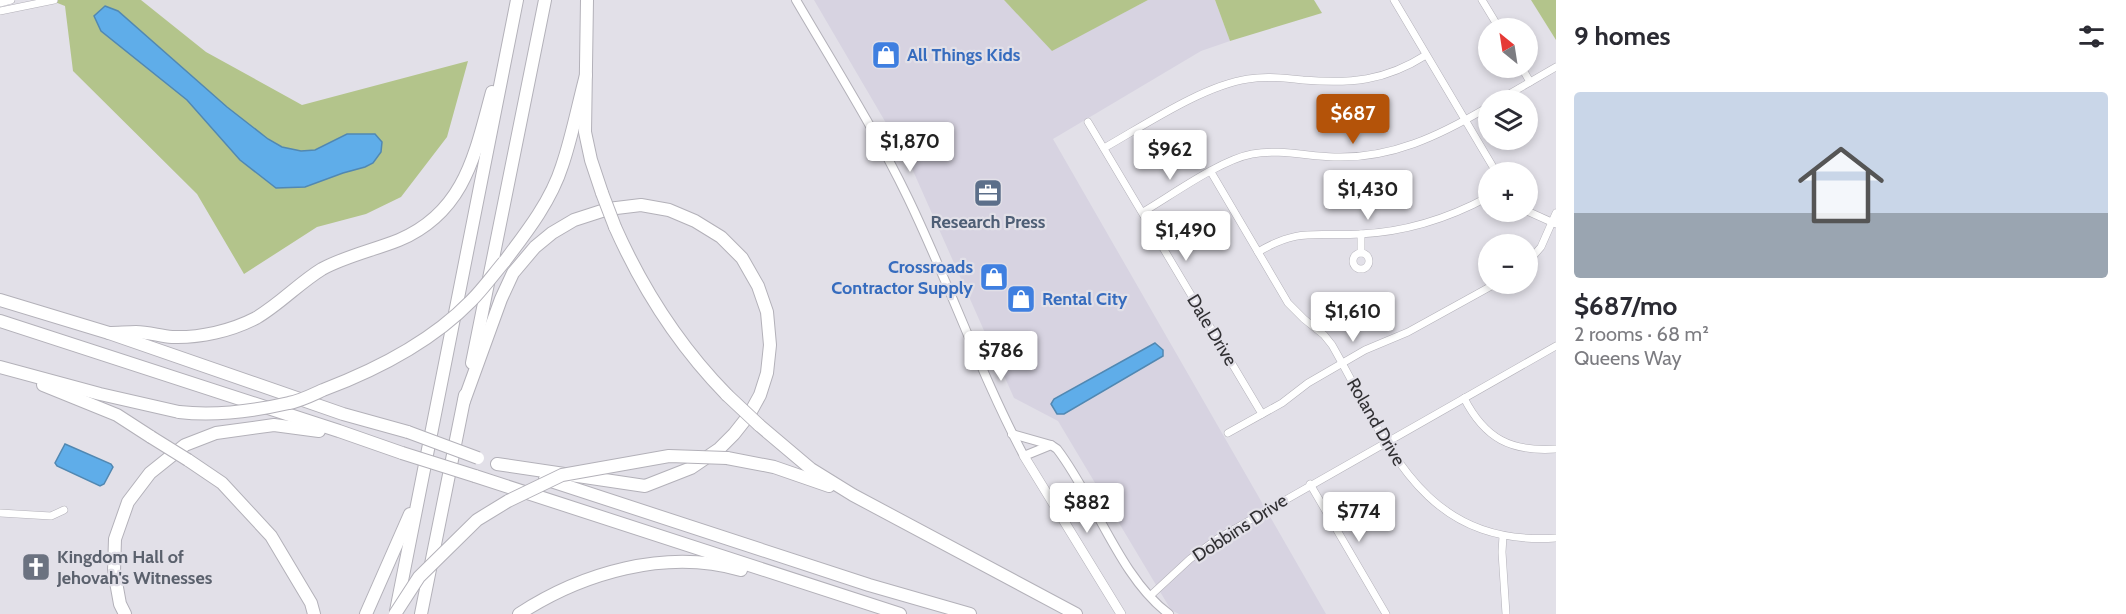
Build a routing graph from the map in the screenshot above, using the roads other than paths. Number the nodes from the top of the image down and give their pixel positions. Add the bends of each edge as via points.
1 (11, 0) edge
2 (54, 0) edge
3 (545, 0) edge
4 (587, 0) edge
5 (795, 0) edge
6 (1394, 0) edge
7 (1482, 0) edge
8 (517, 1) edge
9 (0, 3) edge
10 (0, 11) edge
11 (1493, 18) edge
12 (1426, 55) junction
13 (1556, 67) edge
14 (586, 75) junction
15 (1528, 78) edge
16 (1530, 82) junction
17 (1516, 90) edge
18 (1478, 113) edge
19 (1466, 121) junction
20 (1088, 122) dead end
21 (1104, 148) junction
22 (1490, 162) edge
23 (1211, 172) junction
24 (1478, 202) edge
25 (1143, 212) junction
26 (1556, 213) edge
27 (1538, 216) edge
28 (1554, 223) edge
29 (1361, 234) junction
30 (1538, 251) edge
31 (1258, 252) junction
32 (1361, 253) dead end
33 (1478, 293) edge
34 (0, 300) edge
35 (0, 321) edge
36 (109, 333) junction
37 (1556, 346) edge
38 (1342, 363) junction
39 (0, 367) edge
40 (1464, 398) junction
41 (464, 401) junction
42 (1262, 414) junction
43 (1228, 433) dead end
44 (1012, 434) junction
45 (1386, 441) junction
46 (376, 443) junction
47 (1052, 445) junction
48 (1556, 449) edge
49 (1024, 456) junction
50 (497, 464) junction
51 (1310, 484) junction
52 (420, 491) junction
53 (853, 495) junction
54 (64, 510) dead end
55 (0, 513) edge
56 (1503, 536) junction
57 (1556, 538) edge
58 (842, 596) junction
59 (1150, 596) junction
60 (312, 608) edge
61 (125, 614) edge
62 (366, 614) edge
63 (395, 614) edge
64 (421, 614) edge
65 (519, 614) edge
66 (900, 614) edge
67 (970, 614) edge
68 (1076, 614) edge
69 (1121, 614) edge
70 (1169, 614) edge
71 (1386, 614) edge
72 (1506, 614) edge

1 - 9 street
2 - 10 street
3 - 41 highway
4 - 14 highway
5 - 44 street via 909,200
6 - 12 street
7 - 11 street
8 - 36 highway via 472,163 456,195 432,220 409,236 322,270 268,310 237,326 196,336
8 - 52 highway
12 - 19 street
12 - 21 street via 1390,73 1362,80 1258,78 1231,82
13 - 16 street
14 - 39 highway, bridge via 562,168 529,229 471,301 428,337 390,360 290,403 195,414
14 - 53 highway, bridge via 585,132 591,160 615,227 647,292 675,335 727,394 811,469
15 - 16 street
16 - 17 street
18 - 19 street
19 - 22 street
19 - 23 street via 1422,142 1378,154 1344,157 1259,153 1238,158
20 - 21 street, Dale Drive
21 - 25 street, Dale Drive
23 - 25 street
23 - 31 street, Roland Drive
24 - 29 street via 1422,224
25 - 42 street, Dale Drive
26 - 28 street
27 - 28 street
28 - 30 street
29 - 31 street via 1301,234
29 - 32 street
31 - 38 street, Roland Drive via 1288,303 1324,335
33 - 38 street
34 - 36 highway
35 - 46 highway
36 - 50 highway, bridge
37 - 40 street, Dobbins Drive
38 - 42 street
38 - 45 street, Roland Drive
39 - 60 highway, bridge via 117,415 222,483 271,536
40 - 45 street, Dobbins Drive
40 - 48 street via 1480,423 1504,442 1530,450
41 - 50 highway via 513,273 535,247 574,220 608,208 641,205 669,210 721,237 742,258 758,286 767,312 767,373 749,415 719,449 691,468 645,486
41 - 64 highway
42 - 43 street
44 - 47 street
44 - 49 street
45 - 51 street, Dobbins Drive
45 - 56 street, Roland Drive via 1410,478 1432,501 1473,527
46 - 58 highway, bridge
46 - 61 highway via 274,425 216,432 185,445 150,472 128,502 115,539 114,571
47 - 49 street
47 - 59 street
49 - 69 main road
50 - 67 highway
51 - 59 street, Dobbins Drive via 1217,539
51 - 71 street
52 - 62 highway
52 - 63 highway
53 - 63 highway, bridge via 774,467 727,458 669,456 562,475 477,520 419,577
53 - 68 highway
54 - 55 street via 51,516
56 - 57 street, Roland Drive
56 - 72 street
58 - 65 highway via 721,565 681,562 595,577 552,594
58 - 66 highway
59 - 70 street

